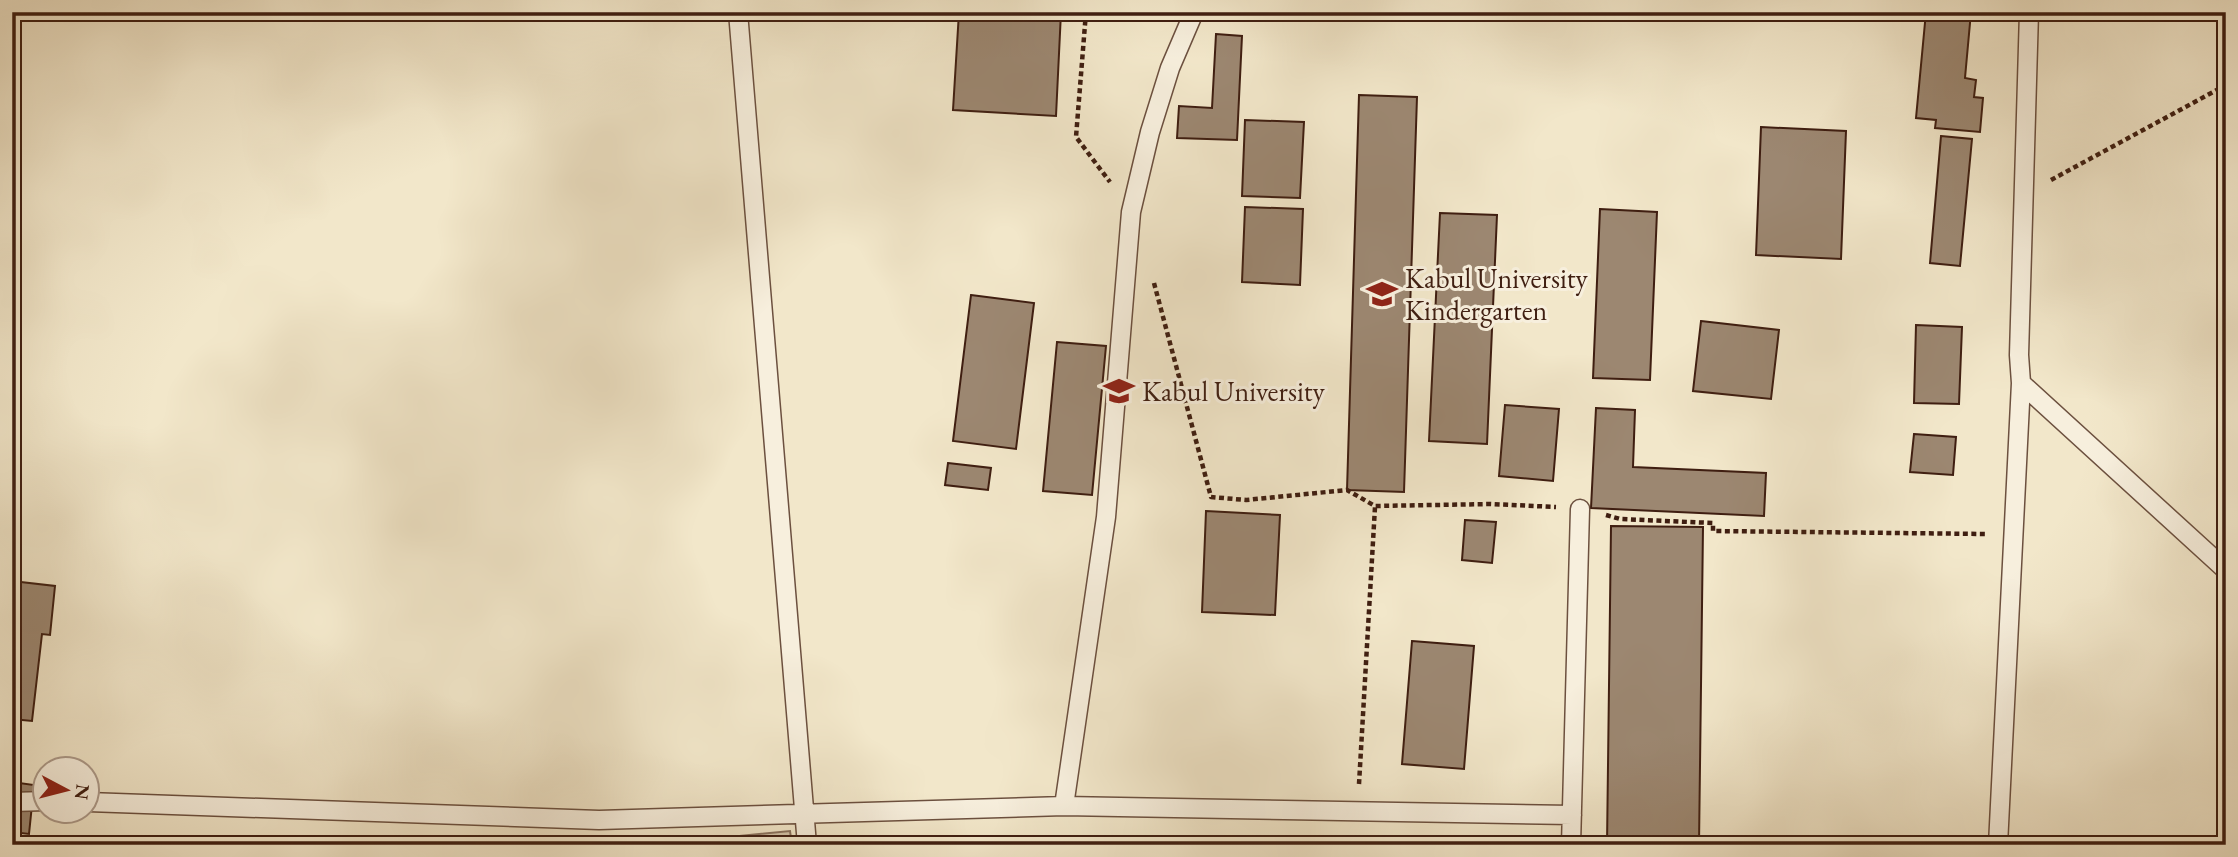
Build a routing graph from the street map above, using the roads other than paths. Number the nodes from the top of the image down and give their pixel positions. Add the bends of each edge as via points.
1 (738, 12) edge
2 (1194, 12) edge
3 (2029, 12) edge
4 (2021, 383) junction
5 (1580, 509) road end
6 (2226, 570) edge
7 (32, 801) edge
8 (12, 802) edge
9 (102, 802) edge
10 (1064, 806) junction
11 (804, 814) junction
12 (1572, 815) junction
13 (807, 845) edge
14 (1571, 845) edge
15 (1998, 845) edge

1 - 11 lane
2 - 10 lane via 1170,68 1131,212 1106,517
3 - 4 lane
4 - 6 lane
4 - 15 lane
5 - 12 lane
7 - 8 lane
9 - 11 lane via 599,820
10 - 11 lane
10 - 12 lane
11 - 13 lane
12 - 14 lane

